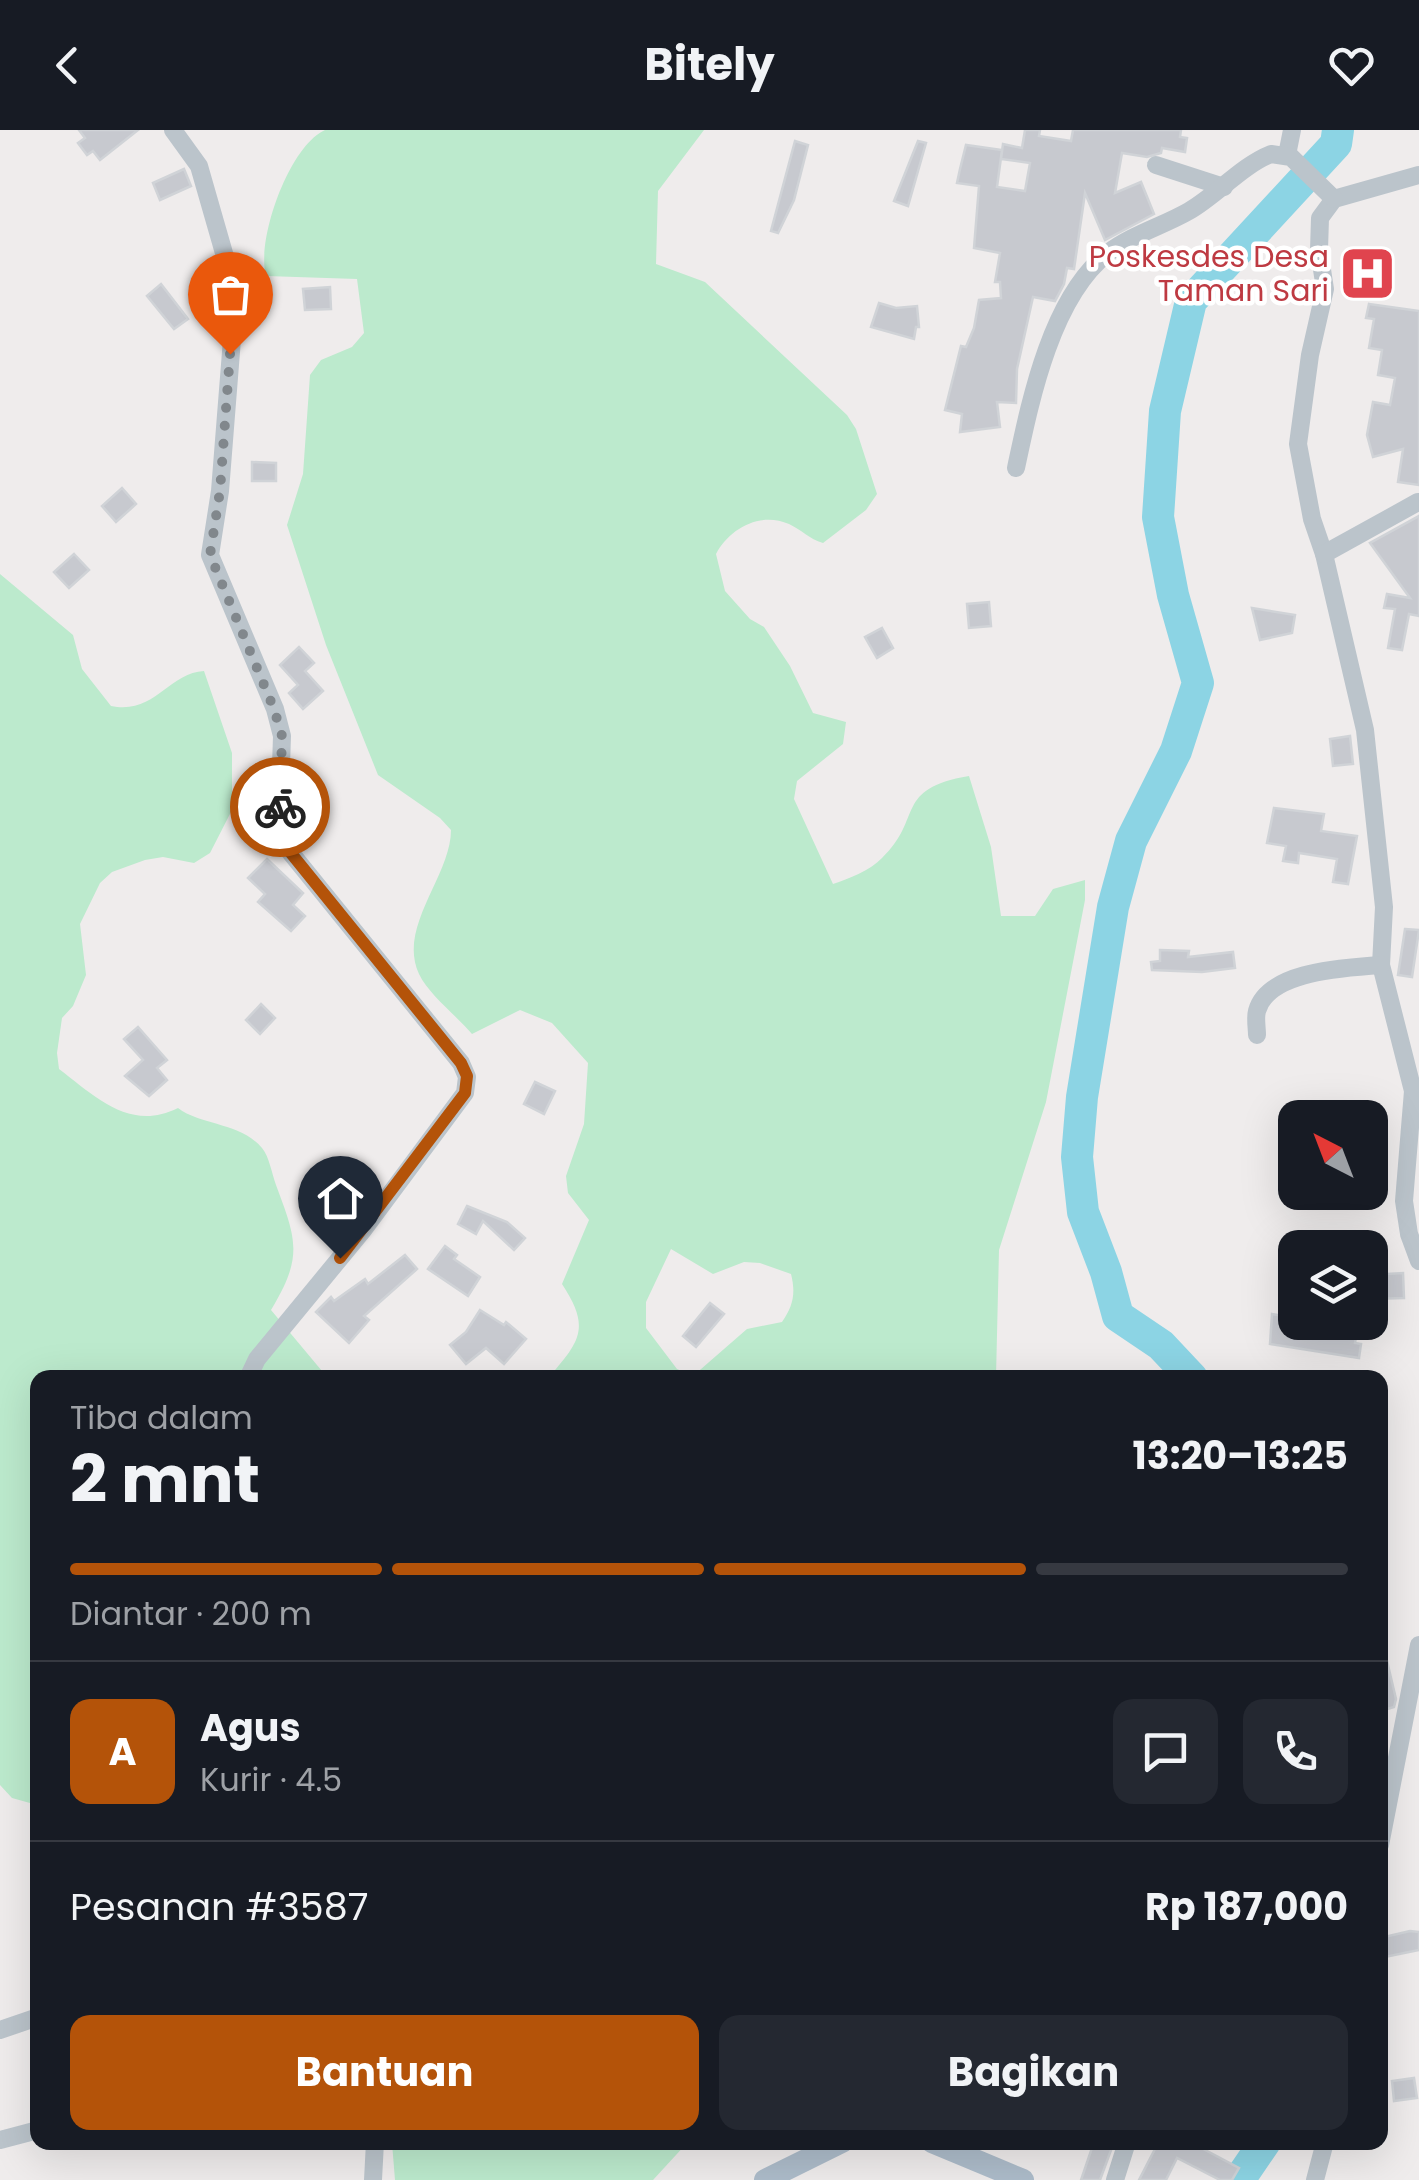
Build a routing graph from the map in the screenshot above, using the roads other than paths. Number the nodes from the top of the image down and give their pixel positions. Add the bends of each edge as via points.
1 (173, 130) edge
2 (1292, 130) edge
3 (1292, 159) junction
4 (1156, 166) dead end
5 (1419, 175) edge
6 (1224, 187) junction
7 (1329, 194) junction
8 (1016, 468) dead end
9 (1418, 502) edge
10 (1324, 554) junction
11 (1381, 965) junction
12 (1257, 1035) dead end
13 (1419, 1261) edge
14 (252, 1370) edge
15 (1419, 1645) edge
16 (1388, 1804) edge
17 (30, 2020) edge
18 (0, 2030) edge
19 (30, 2132) edge
20 (0, 2140) edge
21 (375, 2150) edge
22 (826, 2150) edge
23 (951, 2150) edge
24 (1124, 2150) edge
25 (1324, 2150) edge
26 (373, 2180) edge
27 (764, 2180) edge
28 (1023, 2180) edge
29 (1115, 2180) edge
30 (1315, 2180) edge

1 - 14 street via 198,166 232,281 210,555 282,736 279,832 467,1076 465,1093 426,1148
2 - 3 street
3 - 6 street via 1266,156
3 - 7 street
4 - 6 street
5 - 7 street
6 - 8 street via 1115,248 1093,268 1066,308 1034,383
7 - 10 street via 1318,250 1325,289 1298,444
9 - 10 street
10 - 11 street via 1370,768 1384,907
11 - 12 street via 1319,972 1281,985 1256,1012
11 - 13 street via 1413,1091 1404,1201
15 - 16 street
17 - 18 street
19 - 20 street
21 - 26 street
22 - 27 main road
23 - 28 main road
24 - 29 street
25 - 30 street

